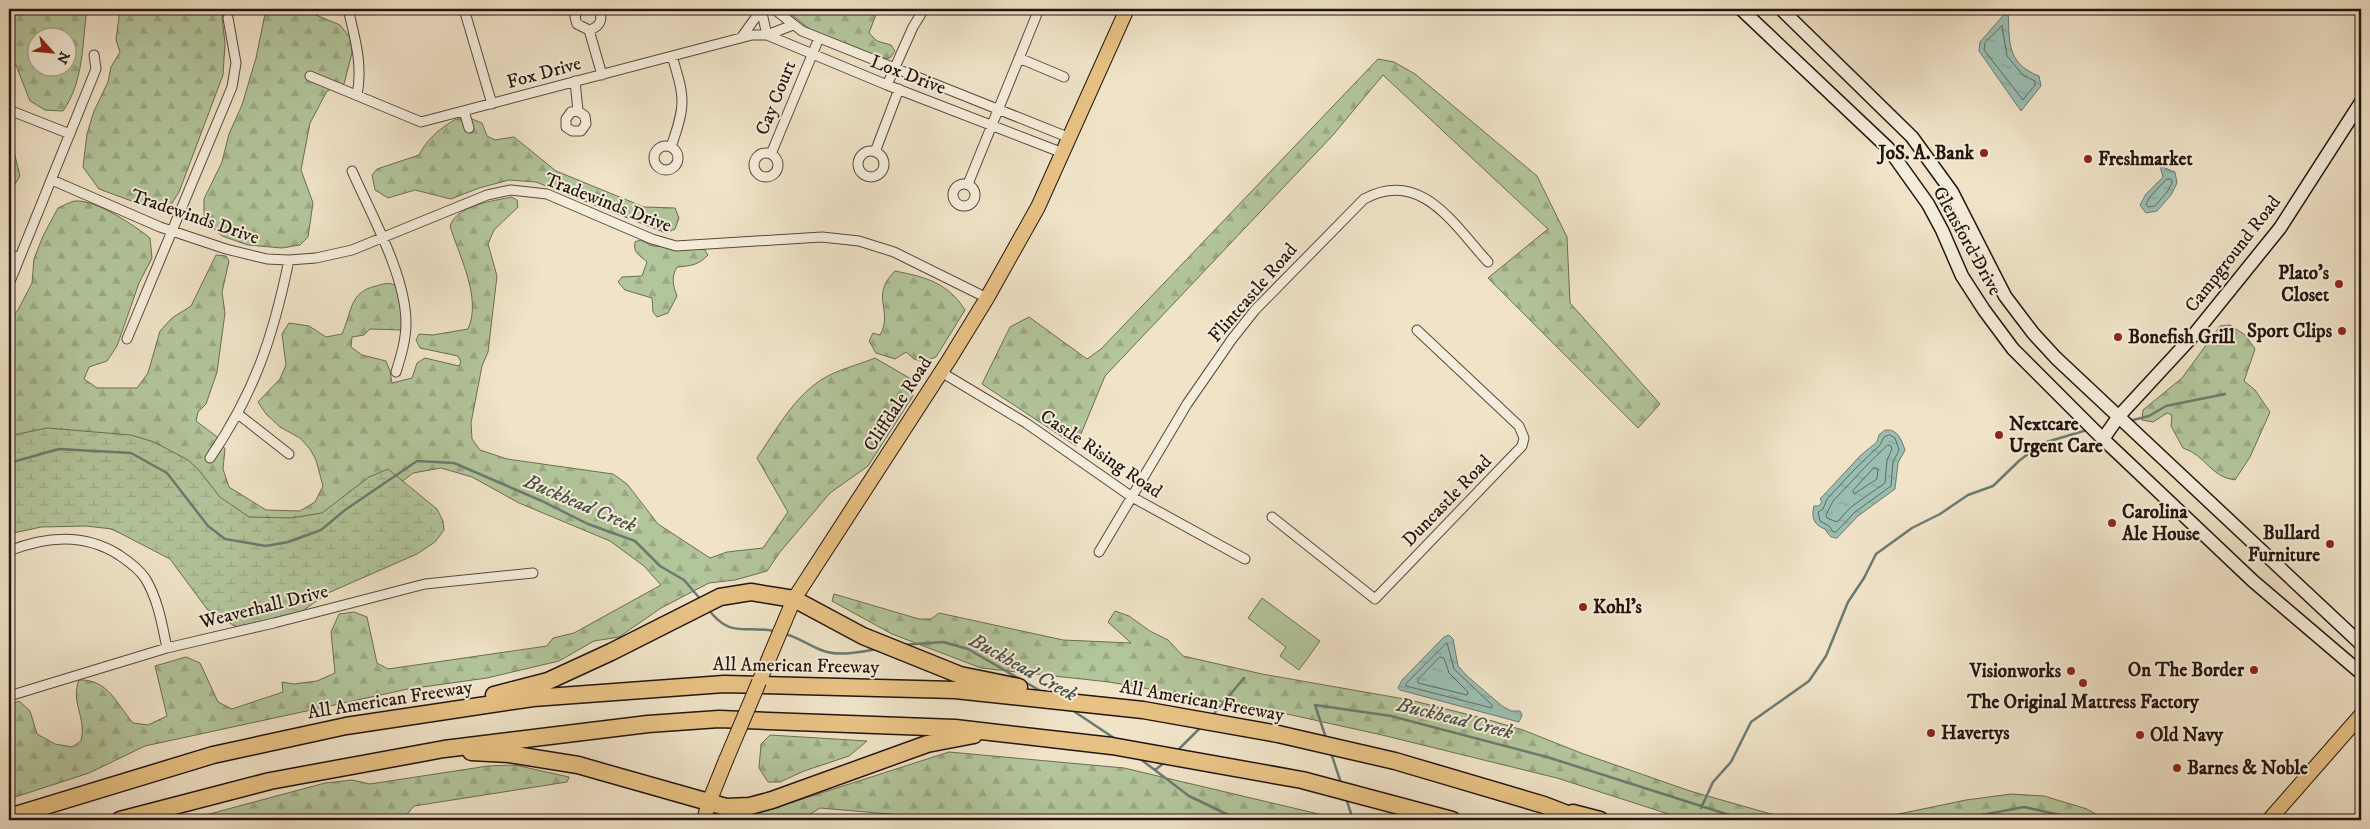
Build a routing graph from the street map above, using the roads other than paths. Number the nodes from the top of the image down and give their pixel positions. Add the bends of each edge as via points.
1 (348, 9) edge
2 (464, 9) edge
3 (578, 9) edge
4 (598, 9) edge
5 (761, 9) edge
6 (774, 9) edge
7 (924, 9) edge
8 (1038, 9) edge
9 (1128, 9) edge
10 (1741, 9) edge
11 (1781, 9) edge
12 (228, 18) dead end
13 (793, 26) junction
14 (589, 30) junction
15 (767, 35) junction
16 (741, 38) junction
17 (819, 38) junction
18 (94, 55) dead end
19 (812, 55) junction
20 (672, 56) junction
21 (1018, 58) junction
22 (894, 69) junction
23 (602, 75) junction
24 (310, 76) dead end
25 (1064, 77) dead end
26 (575, 81) junction
27 (887, 85) junction
28 (899, 89) junction
29 (357, 96) junction
30 (2361, 102) edge
31 (492, 104) junction
32 (9, 110) edge
33 (998, 110) junction
34 (578, 111) dead end
35 (464, 112) junction
36 (992, 126) junction
37 (469, 128) dead end
38 (70, 134) junction
39 (1070, 138) junction
40 (670, 147) dead end
41 (875, 152) dead end
42 (1063, 153) junction
43 (771, 154) dead end
44 (352, 171) dead end
45 (52, 180) junction
46 (968, 184) dead end
47 (172, 229) junction
48 (382, 238) junction
49 (9, 254) edge
50 (19, 258) junction
51 (289, 260) junction
52 (1488, 262) dead end
53 (9, 284) edge
54 (987, 298) junction
55 (1417, 330) dead end
56 (127, 340) dead end
57 (396, 372) dead end
58 (941, 372) junction
59 (238, 414) junction
60 (2119, 416) junction
61 (2099, 435) junction
62 (289, 454) dead end
63 (210, 458) dead end
64 (1132, 497) junction
65 (1272, 516) dead end
66 (9, 550) edge
67 (1099, 552) dead end
68 (1245, 559) dead end
69 (532, 573) dead end
70 (794, 599) junction
71 (2361, 644) edge
72 (167, 648) junction
73 (2361, 673) edge
74 (9, 696) edge
75 (1105, 704) junction
76 (442, 710) junction
77 (2361, 715) edge
78 (994, 731) junction
79 (444, 749) junction
80 (709, 802) junction
81 (1544, 805) junction
82 (9, 817) edge
83 (120, 820) edge
84 (704, 820) edge
85 (1452, 820) edge
86 (1584, 820) edge
87 (1600, 820) edge
88 (2269, 820) edge

1 - 29 street via 359,58
2 - 31 street
3 - 14 street via 577,24
4 - 14 street via 600,23
5 - 15 street
5 - 16 street
6 - 13 street, Lox Drive
7 - 22 street
8 - 21 street
9 - 39 main road, Cliffdale Road
10 - 61 main road, Glensford Drive via 1888,148 1928,204 1962,276 1984,310 2013,349
11 - 60 main road, Glensford Drive via 1912,137 1952,192 2006,296 2033,333
12 - 47 street via 236,63 232,87
13 - 15 street, Fox Drive
13 - 17 street, Lox Drive
14 - 23 street
15 - 16 street, Fox Drive
15 - 19 street, Lox Drive
16 - 20 street, Fox Drive
17 - 19 street, Cay Court
17 - 22 street, Lox Drive
18 - 38 street via 96,69
19 - 27 street, Lox Drive
19 - 43 street, Cay Court
20 - 23 street, Fox Drive
20 - 40 street via 684,106
21 - 25 street
21 - 33 street
22 - 27 street
22 - 33 street, Lox Drive
23 - 26 street, Fox Drive
24 - 29 street, Fox Drive
26 - 31 street, Fox Drive
26 - 34 street
27 - 28 street, Lox Drive
28 - 36 street, Lox Drive
28 - 41 street
29 - 35 street, Fox Drive via 421,122
30 - 60 main road, Campground Road via 2280,228 2192,338
31 - 35 street, Fox Drive
32 - 38 street
33 - 36 street
33 - 39 street, Lox Drive
35 - 37 street
36 - 42 street, Lox Drive
36 - 46 street
38 - 45 street
39 - 42 main road, Cliffdale Road
42 - 54 main road, Cliffdale Road
44 - 48 street
45 - 47 street, Tradewinds Drive via 160,227
45 - 50 street
47 - 51 street, Tradewinds Drive via 243,254
47 - 56 street
48 - 51 street, Tradewinds Drive via 334,255
48 - 54 street, Tradewinds Drive via 487,195 529,190 547,194 652,240 676,246 822,237 859,241 894,252
48 - 57 street via 400,283 406,313 404,343
49 - 50 street
50 - 53 street
51 - 59 street via 273,329
52 - 64 street, Flintcastle Road via 1441,209 1428,199 1399,190 1375,193 1364,199 1255,310 1232,339 1187,404
54 - 58 main road, Cliffdale Road
55 - 65 street, Duncastle Road via 1519,426 1524,438 1522,446 1375,599
58 - 64 street, Castle Rising Road via 1026,423
58 - 70 main road, Cliffdale Road
59 - 62 street
59 - 63 street
60 - 61 main road, Campground Road
60 - 71 main road, Glensford Drive
61 - 73 main road, Glensford Drive via 2253,581
64 - 67 street, Flintcastle Road
64 - 68 street, Castle Rising Road
66 - 72 street via 51,538 92,542 127,560 144,578 158,605
69 - 72 street, Weaverhall Drive via 426,584
70 - 75 highway via 863,636 960,675
70 - 76 highway via 751,592 720,598 555,678
70 - 80 main road, Cliffdale Road, bridge
72 - 74 street, Weaverhall Drive
75 - 76 highway, All American Freeway via 913,688 724,684 585,692
75 - 81 highway, All American Freeway via 1332,746 1448,775
76 - 82 highway, All American Freeway via 244,748
77 - 88 main road
78 - 79 highway via 719,719 648,724
78 - 80 highway via 926,744 750,806 726,807
78 - 85 highway via 1112,746 1302,780
79 - 80 highway via 509,754 578,765
79 - 83 highway via 270,781
80 - 84 main road, Cliffdale Road
81 - 86 highway, All American Freeway
81 - 87 highway

